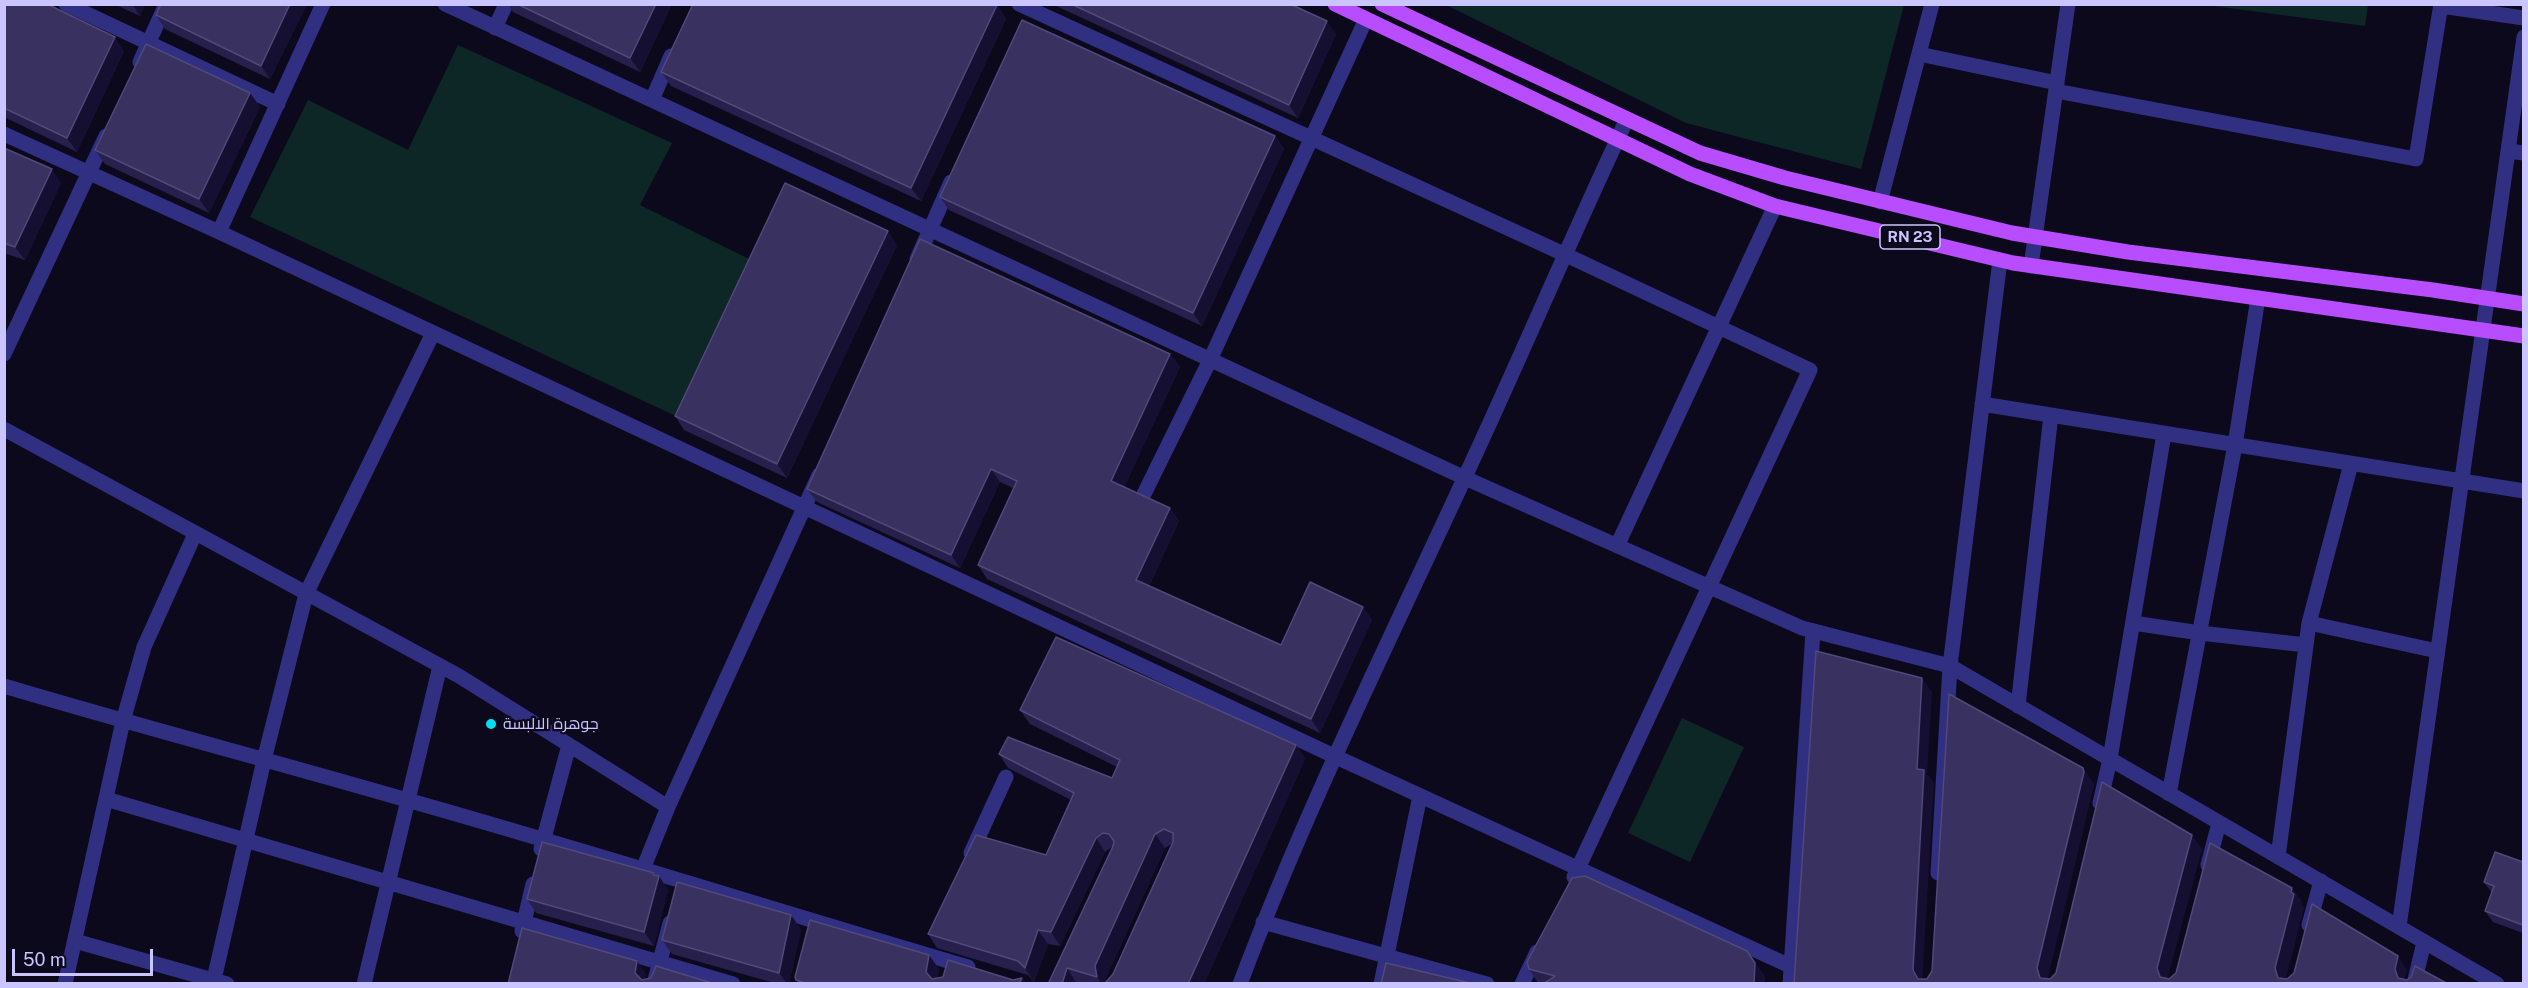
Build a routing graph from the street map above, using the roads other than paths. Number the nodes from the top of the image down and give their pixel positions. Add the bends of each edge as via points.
1 (66, 4) edge
2 (166, 4) edge
3 (323, 4) edge
4 (445, 4) edge
5 (506, 4) edge
6 (1335, 4) edge
7 (1382, 4) edge
8 (1932, 4) edge
9 (2068, 4) edge
10 (2441, 5) edge
11 (1026, 9) edge
12 (2523, 18) edge
13 (1366, 19) junction
14 (495, 28) junction
15 (2523, 37) edge
16 (149, 42) junction
17 (675, 47) edge
18 (1919, 54) junction
19 (134, 75) edge
20 (2056, 87) junction
21 (652, 100) junction
22 (278, 104) junction
23 (114, 118) edge
24 (1627, 119) junction
25 (4, 134) edge
26 (1310, 138) junction
27 (1618, 139) junction
28 (2516, 152) edge
29 (958, 167) edge
30 (89, 171) junction
31 (1880, 202) junction
32 (1775, 206) junction
33 (930, 230) junction
34 (219, 232) junction
35 (2035, 237) junction
36 (1566, 255) junction
37 (2000, 260) junction
38 (2031, 266) junction
39 (911, 272) edge
40 (2258, 298) junction
41 (2488, 299) junction
42 (2523, 304) edge
43 (1720, 327) junction
44 (2483, 330) junction
45 (433, 333) junction
46 (2523, 336) edge
47 (4, 354) edge
48 (1210, 360) junction
49 (1982, 404) junction
50 (2052, 415) junction
51 (4, 429) edge
52 (2164, 434) junction
53 (2235, 445) junction
54 (824, 464) edge
55 (2351, 464) junction
56 (1465, 478) junction
57 (2460, 481) junction
58 (2523, 491) edge
59 (1144, 494) edge
60 (805, 507) junction
61 (195, 534) junction
62 (1617, 546) junction
63 (1708, 586) junction
64 (306, 594) junction
65 (2133, 623) junction
66 (2309, 623) junction
67 (1813, 630) junction
68 (2199, 633) junction
69 (2306, 645) junction
70 (2437, 651) junction
71 (440, 666) junction
72 (1950, 666) junction
73 (4, 686) edge
74 (2018, 706) junction
75 (123, 722) junction
76 (569, 745) junction
77 (1334, 756) junction
78 (2110, 759) junction
79 (264, 760) junction
80 (1006, 777) edge
81 (2169, 794) junction
82 (1420, 796) junction
83 (105, 800) junction
84 (407, 800) junction
85 (668, 807) junction
86 (2097, 815) edge
87 (2219, 823) junction
88 (543, 840) junction
89 (246, 841) junction
90 (2278, 856) junction
91 (643, 869) junction
92 (1578, 869) junction
93 (962, 870) edge
94 (2204, 880) edge
95 (388, 881) junction
96 (2321, 881) junction
97 (1568, 890) edge
98 (1937, 890) edge
99 (673, 911) edge
100 (813, 919) junction
101 (524, 921) junction
102 (1263, 922) junction
103 (2399, 927) junction
104 (2306, 938) edge
105 (808, 940) edge
106 (75, 941) junction
107 (520, 942) edge
108 (1542, 942) edge
109 (2424, 942) junction
110 (1386, 957) junction
111 (659, 961) junction
112 (1790, 966) junction
113 (982, 971) edge
114 (218, 982) edge
115 (65, 984) edge
116 (364, 984) edge
117 (654, 984) edge
118 (733, 984) edge
119 (1240, 984) edge
120 (1381, 984) edge
121 (1486, 984) edge
122 (1521, 984) edge
123 (1790, 984) edge
124 (2414, 984) edge
125 (2497, 984) edge

1 - 16 street
2 - 16 street
3 - 22 street
4 - 14 street
5 - 14 street
6 - 13 main road, RN 23
7 - 24 main road, RN 23
8 - 18 street
9 - 20 street
10 - 12 street
10 - 20 street via 2416,159
11 - 26 street
13 - 26 street
13 - 27 main road, RN 23
14 - 21 street
15 - 28 street
16 - 19 street
16 - 22 street
17 - 21 street
18 - 20 street
18 - 31 street
20 - 35 street
21 - 33 street
22 - 34 street
23 - 30 street
24 - 27 street
24 - 31 main road, RN 23 via 1700,153
25 - 30 street
26 - 36 street
26 - 48 street
27 - 32 main road, RN 23 via 1690,174
27 - 36 street
28 - 41 street
29 - 33 street
30 - 34 street
30 - 47 street
31 - 35 main road, RN 23
32 - 37 main road, RN 23
32 - 43 street
33 - 39 street
33 - 48 street
34 - 45 street
35 - 38 street
35 - 41 main road, RN 23
36 - 43 street
36 - 56 street
37 - 38 main road, RN 23
37 - 49 street
38 - 40 main road, RN 23
40 - 44 main road, RN 23
40 - 53 street
41 - 42 main road, RN 23
41 - 44 street
43 - 62 street
43 - 63 street via 1810,370
44 - 46 main road, RN 23
44 - 57 street
45 - 60 street
45 - 64 street
48 - 56 street
48 - 59 street
49 - 50 street
49 - 72 street
50 - 52 street
50 - 74 street
51 - 61 street
52 - 53 street
52 - 65 street
53 - 55 street
53 - 68 street
54 - 60 street
55 - 57 street
55 - 66 street
56 - 62 street
56 - 77 street
57 - 58 street
57 - 70 street
60 - 77 street
60 - 85 street
61 - 64 street
61 - 75 street via 144,647
62 - 63 street
63 - 67 street
63 - 92 street
64 - 71 street
64 - 79 street
65 - 68 street
65 - 78 street
66 - 69 street
66 - 70 street
67 - 72 street
67 - 112 street
68 - 69 street
68 - 81 street
69 - 90 street
70 - 103 street
71 - 76 street
71 - 84 street
72 - 74 street
72 - 98 street
73 - 75 street
74 - 78 street
75 - 79 street
75 - 83 street
76 - 85 street
76 - 88 street
77 - 82 street
77 - 102 street
78 - 81 street
78 - 86 street
79 - 84 street
79 - 89 street
80 - 93 street
81 - 87 street
82 - 92 street
82 - 110 street
83 - 89 street
83 - 106 street
84 - 88 street
84 - 95 street
85 - 91 street
87 - 90 street
87 - 94 street
88 - 91 street
88 - 101 street
89 - 95 street
89 - 114 street
90 - 96 street
91 - 100 street via 680,885
92 - 97 street
92 - 112 street
95 - 101 street
95 - 116 street
96 - 103 street
96 - 104 street
99 - 111 street
100 - 105 street
100 - 113 street via 926,948 949,967
101 - 107 street
101 - 111 street
102 - 110 street
102 - 119 street
103 - 109 street
106 - 114 street
106 - 115 street
108 - 122 street
109 - 124 street
109 - 125 street
110 - 120 street
110 - 121 street
111 - 117 street
111 - 118 street
112 - 123 street

